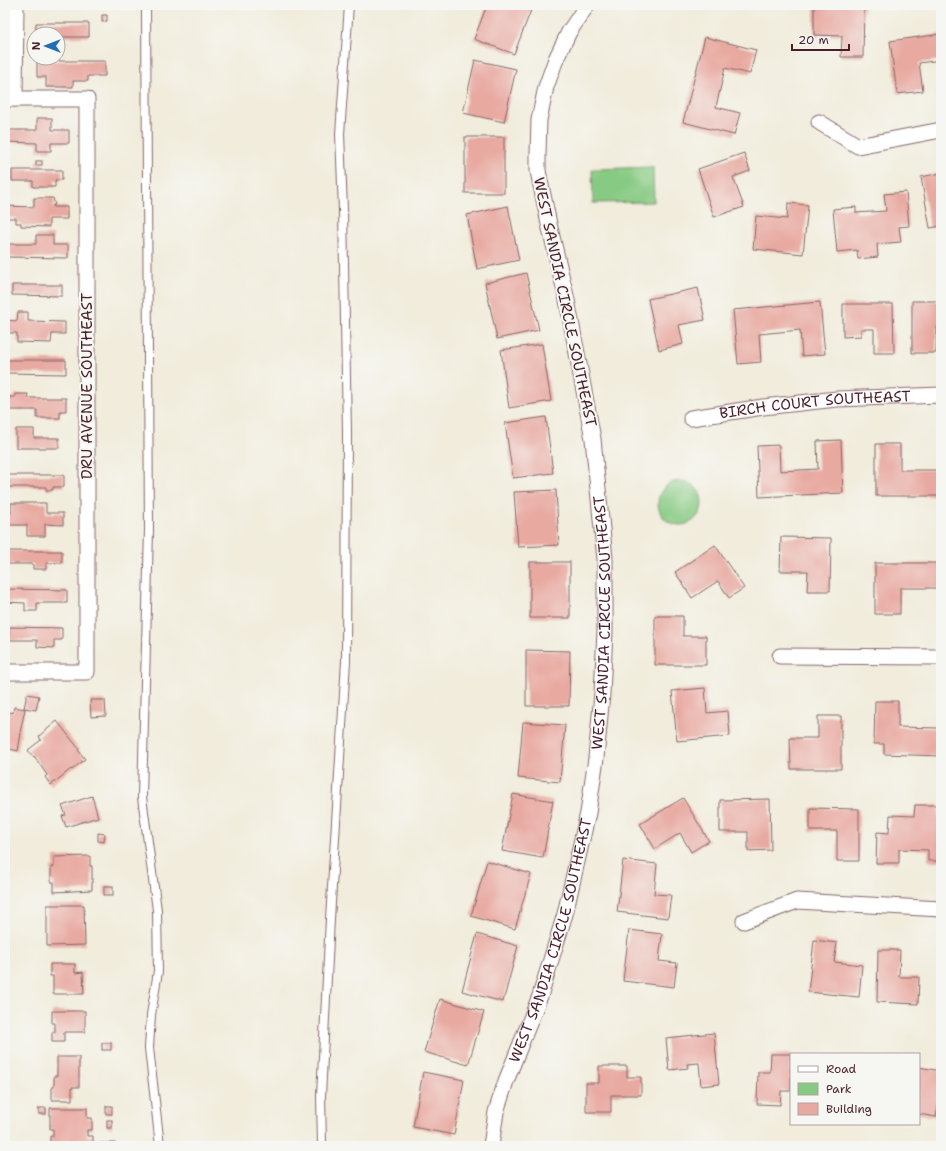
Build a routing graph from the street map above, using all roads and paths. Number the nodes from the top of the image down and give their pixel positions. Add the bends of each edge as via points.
1 (16, 5) edge
2 (146, 5) edge
3 (349, 5) edge
4 (587, 5) edge
5 (10, 99) edge
6 (819, 122) dead end
7 (941, 130) edge
8 (941, 395) edge
9 (691, 418) dead end
10 (780, 656) dead end
11 (941, 657) edge
12 (5, 672) edge
13 (941, 909) edge
14 (744, 921) dead end
15 (160, 1146) edge
16 (322, 1146) edge
17 (491, 1146) edge

1 - 5 street
2 - 15 lane via 149,530 142,797 157,910 158,972 149,1048
3 - 16 lane via 340,134 347,432 346,661 321,1096
4 - 17 street, WEST SANDIA CIRCLE SOUTHEAST via 569,32 546,87 540,120 538,171 567,300 593,439 605,559 602,694 588,813 567,907 540,996 496,1112
5 - 12 street, DRU AVENUE SOUTHEAST via 87,99 87,672
6 - 7 street via 858,146
8 - 9 street, BIRCH COURT SOUTHEAST via 837,400 763,407
10 - 11 street
13 - 14 street via 797,901

